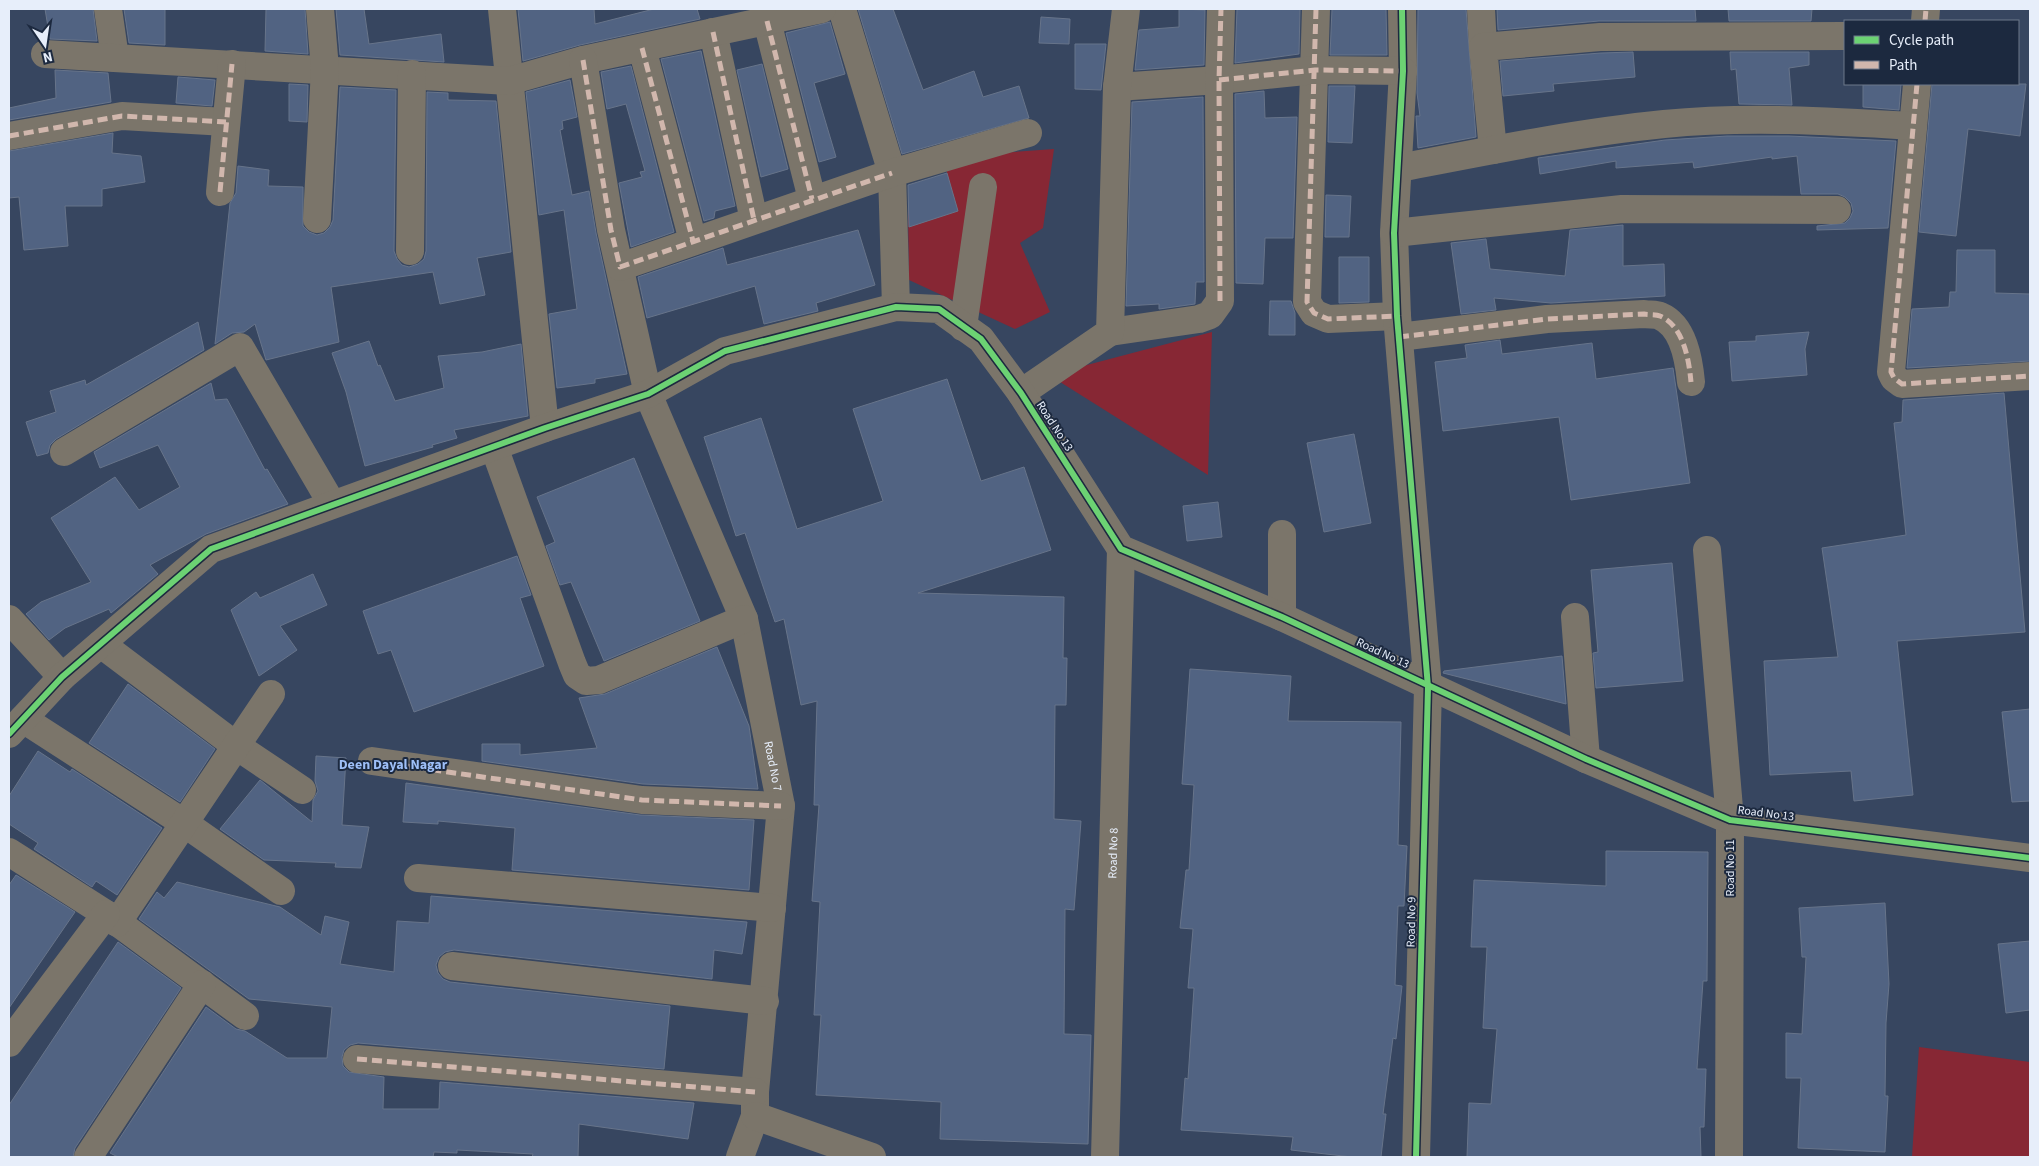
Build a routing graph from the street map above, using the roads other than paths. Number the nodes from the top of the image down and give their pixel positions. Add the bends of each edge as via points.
1 (108, 9) edge
2 (320, 9) edge
3 (502, 9) edge
4 (822, 9) edge
5 (842, 9) edge
6 (1126, 9) edge
7 (1221, 9) edge
8 (1316, 9) edge
9 (1402, 9) edge
10 (1481, 9) edge
11 (767, 21) junction
12 (713, 32) junction
13 (1844, 36) edge
14 (1483, 47) junction
15 (642, 48) junction
16 (45, 54) dead end
17 (115, 58) junction
18 (583, 60) junction
19 (232, 64) junction
20 (325, 69) junction
21 (1315, 70) junction
22 (1403, 71) junction
23 (412, 74) junction
24 (1219, 80) junction
25 (509, 81) junction
26 (1917, 85) edge
27 (1117, 87) junction
28 (226, 122) junction
29 (1914, 126) junction
30 (1028, 133) dead end
31 (9, 136) edge
32 (1493, 150) junction
33 (1399, 168) junction
34 (892, 172) junction
35 (983, 187) dead end
36 (220, 192) dead end
37 (812, 199) junction
38 (1837, 210) dead end
39 (317, 219) dead end
40 (754, 220) junction
41 (1394, 233) junction
42 (693, 241) junction
43 (410, 251) dead end
44 (620, 266) junction
45 (896, 308) junction
46 (1398, 326) junction
47 (963, 327) junction
48 (1110, 332) junction
49 (2030, 376) edge
50 (1691, 382) dead end
51 (1021, 393) junction
52 (648, 394) junction
53 (546, 428) junction
54 (494, 447) junction
55 (64, 452) dead end
56 (332, 504) junction
57 (1282, 534) dead end
58 (1121, 548) junction
59 (1707, 550) dead end
60 (1282, 617) junction
61 (1575, 617) dead end
62 (9, 619) edge
63 (744, 619) junction
64 (101, 644) junction
65 (62, 678) junction
66 (1428, 687) junction
67 (271, 694) dead end
68 (16, 727) edge
69 (235, 745) junction
70 (1586, 758) junction
71 (372, 761) dead end
72 (302, 790) dead end
73 (780, 806) junction
74 (1730, 820) junction
75 (184, 822) junction
76 (10, 857) edge
77 (2030, 858) edge
78 (418, 878) dead end
79 (281, 891) dead end
80 (772, 908) junction
81 (111, 918) junction
82 (452, 966) dead end
83 (202, 984) junction
84 (765, 1001) junction
85 (245, 1016) dead end
86 (9, 1043) edge
87 (357, 1059) dead end
88 (755, 1104) junction
89 (88, 1157) edge
90 (740, 1157) edge
91 (872, 1157) edge
92 (1105, 1157) edge
93 (1416, 1157) edge
94 (1729, 1157) edge

1 - 17 street
2 - 20 street
3 - 25 street
4 - 11 street
5 - 34 street
6 - 27 street
7 - 24 street
8 - 21 street
9 - 22 street, Road No 9
10 - 14 street
11 - 12 street
11 - 37 street
12 - 15 street
12 - 40 street
13 - 14 street via 1600,37
14 - 32 street
15 - 18 street
15 - 42 street
16 - 17 street
17 - 19 street
18 - 25 street
18 - 44 street, Road No 7
19 - 20 street
19 - 28 street
20 - 23 street
20 - 39 street
21 - 22 street
21 - 24 street
21 - 46 street via 1307,302 1314,313 1328,319
22 - 33 street, Road No 9
23 - 25 street
23 - 43 street
24 - 27 street
24 - 48 street via 1220,301 1210,315 1199,319
25 - 53 street
26 - 29 street
27 - 48 street
28 - 31 street via 122,116
28 - 36 street
29 - 32 street via 1805,119 1665,124 1561,137
29 - 49 street via 1891,372 1902,384
30 - 34 street
32 - 33 street
33 - 41 street, Road No 9
34 - 37 street
34 - 45 street
35 - 47 street
37 - 40 street
38 - 41 street via 1622,208
40 - 42 street
41 - 46 street, Road No 9
42 - 44 street
44 - 52 street, Road No 7
45 - 47 street, Road No 13 via 939,310
45 - 52 street, Road No 13 via 725,351
46 - 50 street via 1644,314 1660,316 1673,325 1689,361
46 - 66 street, Road No 9
47 - 51 street, Road No 13 via 981,339
48 - 51 street
51 - 58 street, Road No 13
52 - 53 street, Road No 13
52 - 63 street, Road No 7
53 - 54 street, Road No 13
54 - 56 street, Road No 13
54 - 63 street via 577,675 586,681 599,680
55 - 56 street via 240,348
56 - 64 street, Road No 13 via 211,549
57 - 60 street
58 - 60 street, Road No 13
58 - 92 street, Road No 8
59 - 74 street, Road No 11
60 - 66 street, Road No 13
61 - 70 street
62 - 65 street
63 - 73 street, Road No 7
64 - 65 street, Road No 13
64 - 69 street
65 - 68 street, Road No 13
66 - 70 street, Road No 13
66 - 93 street, Road No 9
67 - 69 street
68 - 75 street
69 - 72 street
69 - 75 street
70 - 74 street, Road No 13
71 - 73 street via 642,800
73 - 80 street, Road No 7
74 - 77 street, Road No 13
74 - 94 street, Road No 11
75 - 79 street
75 - 81 street
76 - 81 street
78 - 80 street
80 - 84 street, Road No 7
81 - 83 street
81 - 86 street
82 - 84 street
83 - 85 street
83 - 89 street
84 - 88 street, Road No 7
87 - 88 street
88 - 90 street, Road No 7
88 - 91 street

